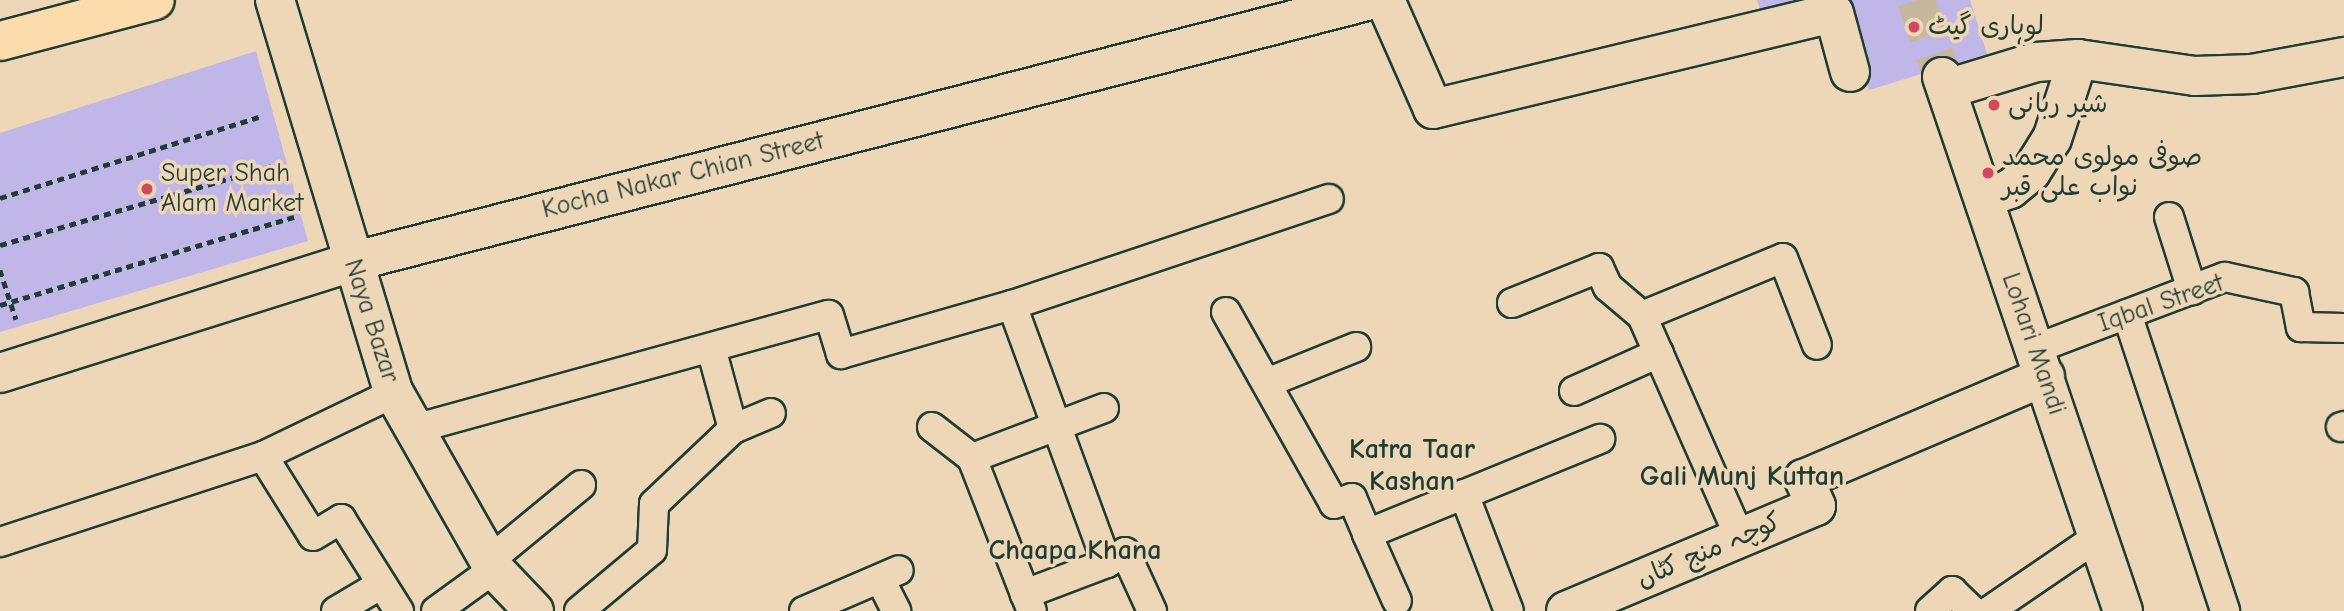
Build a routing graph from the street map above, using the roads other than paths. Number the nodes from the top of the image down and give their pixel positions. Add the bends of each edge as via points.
1 (155, 0) edge
2 (275, 0) edge
3 (1371, 0) edge
4 (1385, 0) edge
5 (0, 41) edge
6 (2344, 57) edge
7 (2078, 59) junction
8 (1850, 72) dead end
9 (1984, 198) junction
10 (1329, 199) dead end
11 (2169, 217) dead end
12 (351, 262) junction
13 (2192, 290) junction
14 (1512, 303) dead end
15 (1012, 305) junction
16 (1226, 312) dead end
17 (2127, 314) junction
18 (1642, 316) junction
19 (2344, 328) edge
20 (1817, 345) dead end
21 (1356, 346) dead end
22 (711, 348) junction
23 (1659, 353) junction
24 (2040, 363) junction
25 (0, 373) edge
26 (1269, 382) junction
27 (1574, 391) dead end
28 (394, 394) junction
29 (1104, 408) dead end
30 (771, 413) dead end
31 (1055, 426) junction
32 (932, 427) dead end
33 (414, 429) junction
34 (733, 429) junction
35 (1600, 439) dead end
36 (263, 456) junction
37 (971, 458) junction
38 (581, 485) dead end
39 (1464, 494) junction
40 (1367, 534) junction
41 (1740, 538) junction
42 (2096, 538) junction
43 (0, 542) edge
44 (1107, 563) junction
45 (492, 564) junction
46 (382, 584) junction
47 (1397, 601) dead end
48 (1029, 602) edge
49 (336, 611) edge
50 (399, 611) edge
51 (436, 611) edge
52 (534, 611) edge
53 (579, 611) edge
54 (804, 611) edge
55 (896, 611) edge
56 (1152, 611) edge
57 (1509, 611) edge
58 (1566, 611) edge
59 (1930, 611) edge
60 (1973, 611) edge
61 (1989, 611) edge
62 (2123, 611) edge
63 (2225, 611) edge

1 - 5 main road
2 - 12 street, Naya Bazar
3 - 12 street, Kocha Nakar Chian Street
4 - 8 street via 1433,109 1834,13
6 - 7 street via 2252,74 2195,76
7 - 9 street via 2052,139 2031,172 2010,189
7 - 9 street, Lohari Mandi via 2036,62 1945,83
9 - 24 street, Lohari Mandi
10 - 15 lane
11 - 13 lane
12 - 25 street, Kocha Nakar Chian Street
12 - 28 street, Naya Bazar
13 - 17 lane, Iqbal Street
13 - 19 lane, Iqbal Street via 2225,277 2294,292 2301,327
14 - 18 lane via 1599,268 1608,288
15 - 22 lane via 841,354 828,315
15 - 31 lane
16 - 26 lane
17 - 24 lane, Iqbal Street
17 - 63 lane
18 - 20 lane via 1783,258
18 - 23 lane
21 - 26 lane
22 - 33 lane
22 - 34 lane
23 - 27 lane
23 - 41 lane
24 - 41 street, کوچہ منج کٹاں via 1804,478 1816,506
24 - 42 street, Lohari Mandi
26 - 40 lane via 1335,503 1352,498
28 - 33 street, Naya Bazar
28 - 36 lane
29 - 31 lane
30 - 34 lane
31 - 37 lane
31 - 44 lane
32 - 37 lane
33 - 45 street, Naya Bazar
34 - 53 lane via 654,505 652,550
35 - 39 lane
36 - 43 lane
36 - 46 lane via 313,536 341,519
37 - 48 lane
38 - 45 lane
39 - 40 lane
39 - 57 lane
40 - 47 lane
41 - 58 street, کوچہ منج کٹاں
42 - 61 lane
42 - 62 street, Lohari Mandi
44 - 48 lane
44 - 56 lane via 1125,552
45 - 51 lane
45 - 52 street, Naya Bazar
46 - 49 lane
46 - 50 lane
54 - 55 lane via 890,574
59 - 60 lane via 1952,591

